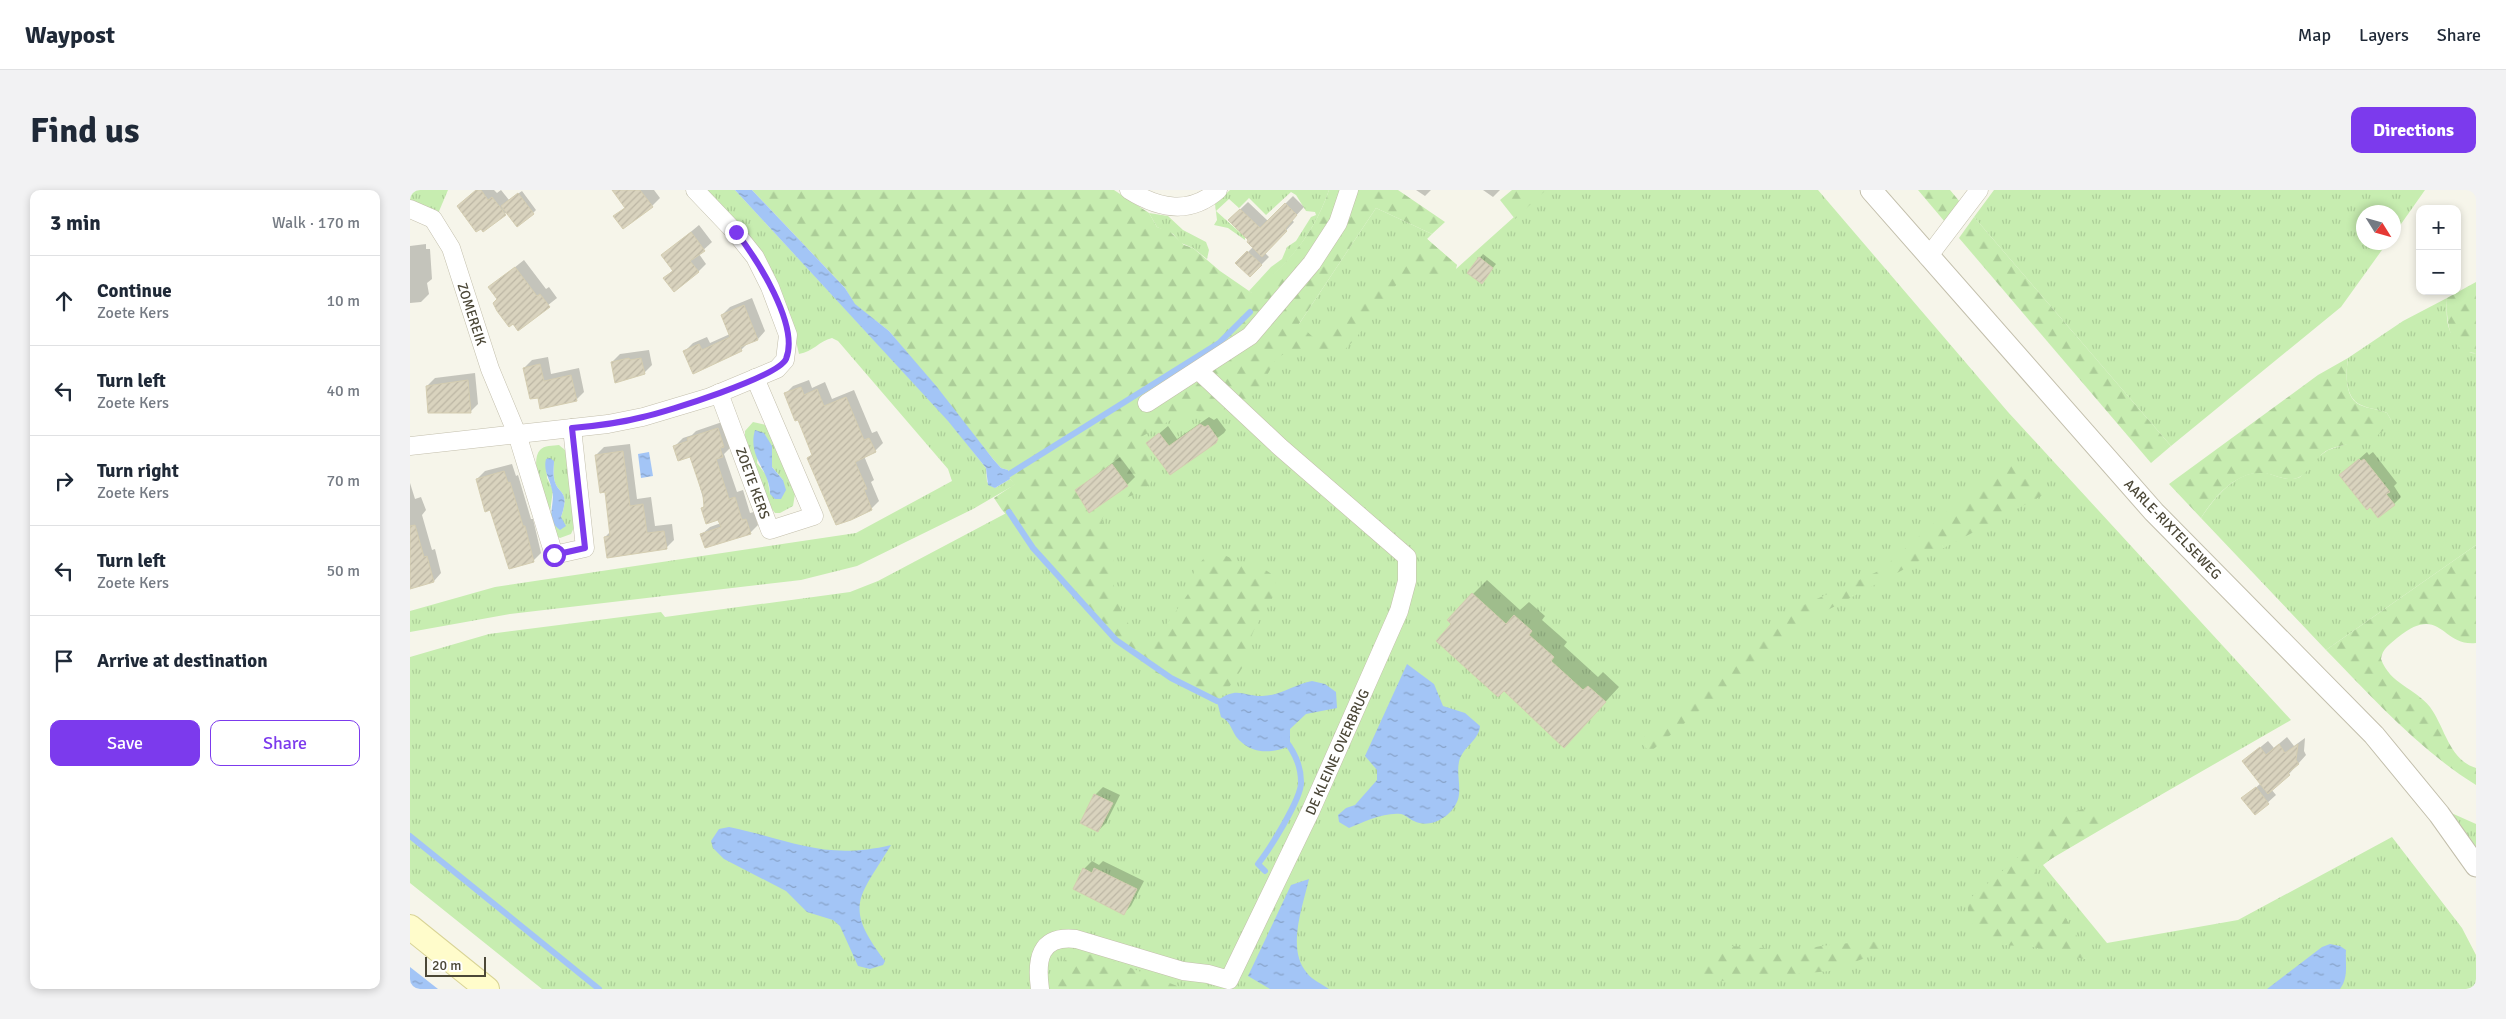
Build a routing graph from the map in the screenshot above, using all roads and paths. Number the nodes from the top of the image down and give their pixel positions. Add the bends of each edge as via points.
1 (695, 190) edge
2 (1129, 190) edge
3 (1218, 190) edge
4 (1349, 190) edge
5 (1871, 190) edge
6 (1979, 190) edge
7 (410, 209) edge
8 (1928, 257) junction
9 (1199, 371) junction
10 (755, 378) junction
11 (719, 393) junction
12 (1148, 403) dead end
13 (572, 428) junction
14 (517, 434) junction
15 (410, 446) edge
16 (2476, 866) edge
17 (410, 927) edge
18 (487, 989) edge
19 (1040, 989) edge

1 - 10 street via 736,232 755,257 788,335 785,360 777,368
2 - 3 street via 1170,208 1198,203
4 - 9 street via 1338,223 1312,263 1250,336
5 - 8 street, AARLE-RIXTELSEWEG
6 - 8 street
7 - 14 street, ZOMEREIK via 433,219 452,248 490,369
8 - 16 street, AARLE-RIXTELSEWEG via 2154,512 2374,735 2439,814
9 - 12 street
9 - 19 street, DE KLEINE OVERBRUG via 1280,447 1407,557 1407,581 1399,611 1311,810 1230,980 1183,971 1076,939 1062,938 1052,941 1042,950 1037,966
10 - 11 street
10 - 11 street, ZOETE KERS via 814,516 770,530
11 - 13 street via 643,417
13 - 14 street
13 - 14 street via 585,548 554,555
14 - 15 street
17 - 18 main road

